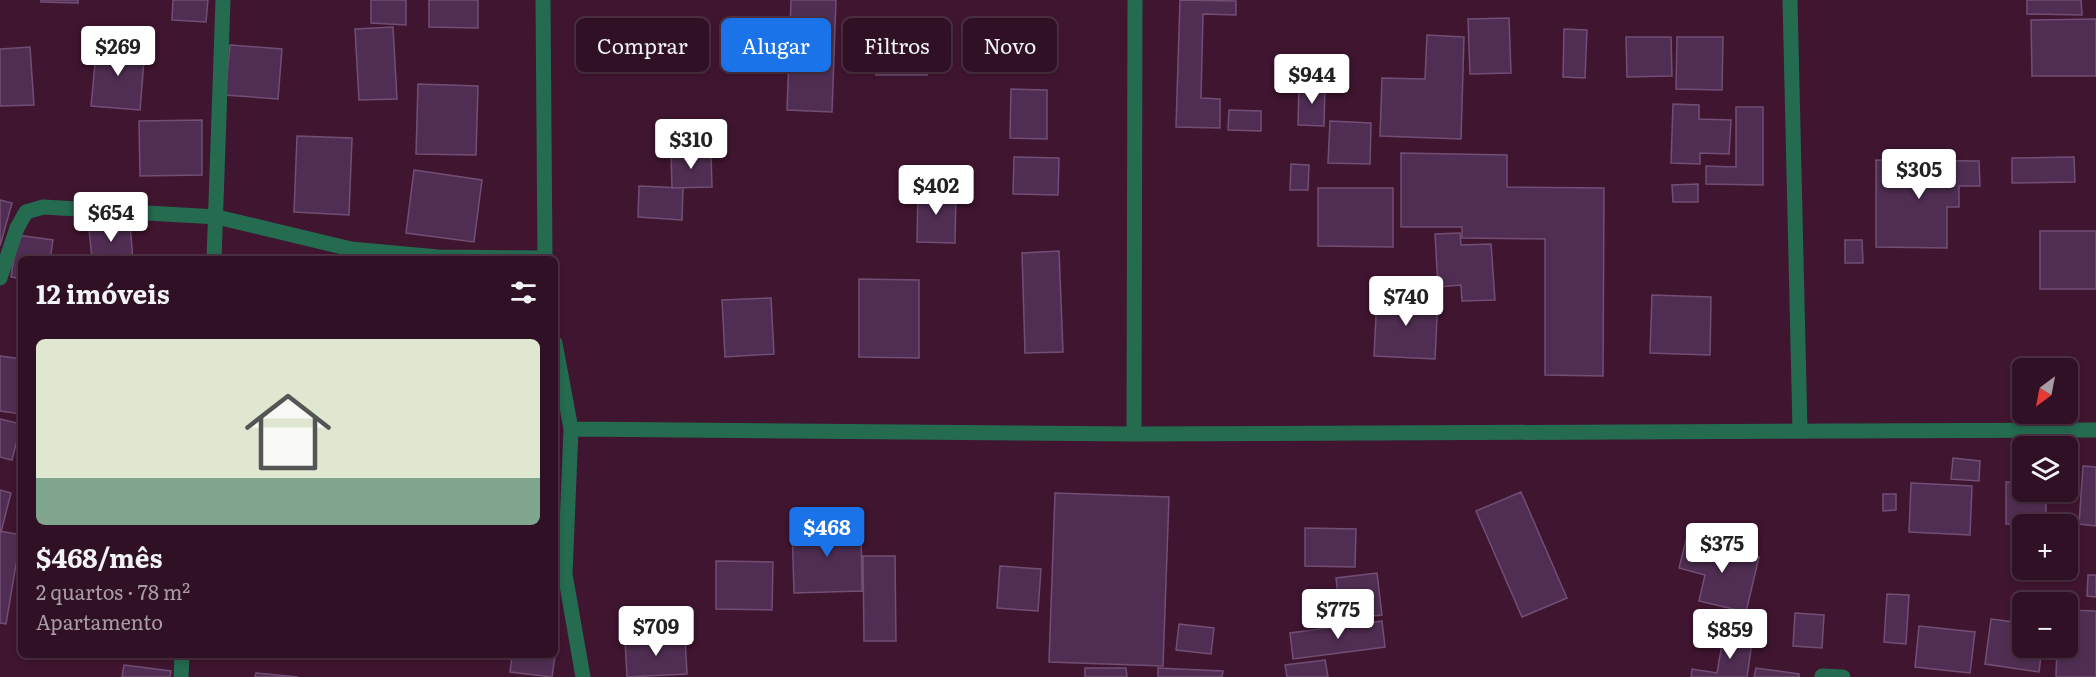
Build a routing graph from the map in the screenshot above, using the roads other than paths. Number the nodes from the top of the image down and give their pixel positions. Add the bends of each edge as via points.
1 (223, 0) edge
2 (543, 0) edge
3 (1135, 0) edge
4 (1790, 0) edge
5 (217, 217) junction
6 (214, 256) edge
7 (427, 256) edge
8 (544, 256) edge
9 (0, 278) edge
10 (558, 359) edge
11 (571, 429) junction
12 (2096, 429) edge
13 (1800, 430) junction
14 (1134, 434) junction
15 (182, 658) edge
16 (1822, 675) dead end
17 (181, 677) edge
18 (583, 677) edge
19 (1843, 677) edge

1 - 5 street
2 - 8 street
3 - 14 street
4 - 13 street
5 - 6 street
5 - 7 street via 351,249
5 - 9 street via 43,207 26,212
10 - 11 street
11 - 14 street
11 - 18 street via 565,574
12 - 13 street
13 - 14 street
15 - 17 street
16 - 19 street

